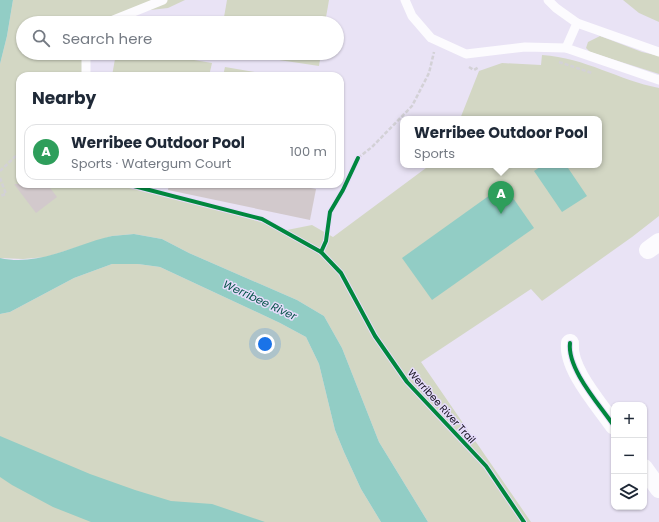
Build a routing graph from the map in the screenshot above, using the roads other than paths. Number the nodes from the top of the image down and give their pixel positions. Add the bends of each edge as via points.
1 (163, 0) edge
2 (405, 0) edge
3 (548, 0) edge
4 (123, 16) edge
5 (577, 23) junction
6 (566, 48) junction
7 (659, 52) edge
8 (86, 60) edge
9 (86, 72) edge
10 (659, 80) edge
11 (570, 343) dead end
12 (611, 422) edge
13 (647, 472) edge
14 (659, 489) edge

1 - 4 lane
2 - 6 lane via 412,16 431,38 466,54 525,47
3 - 5 lane
5 - 6 lane
5 - 7 lane
6 - 10 lane
8 - 9 lane
11 - 12 street via 572,364
13 - 14 street

